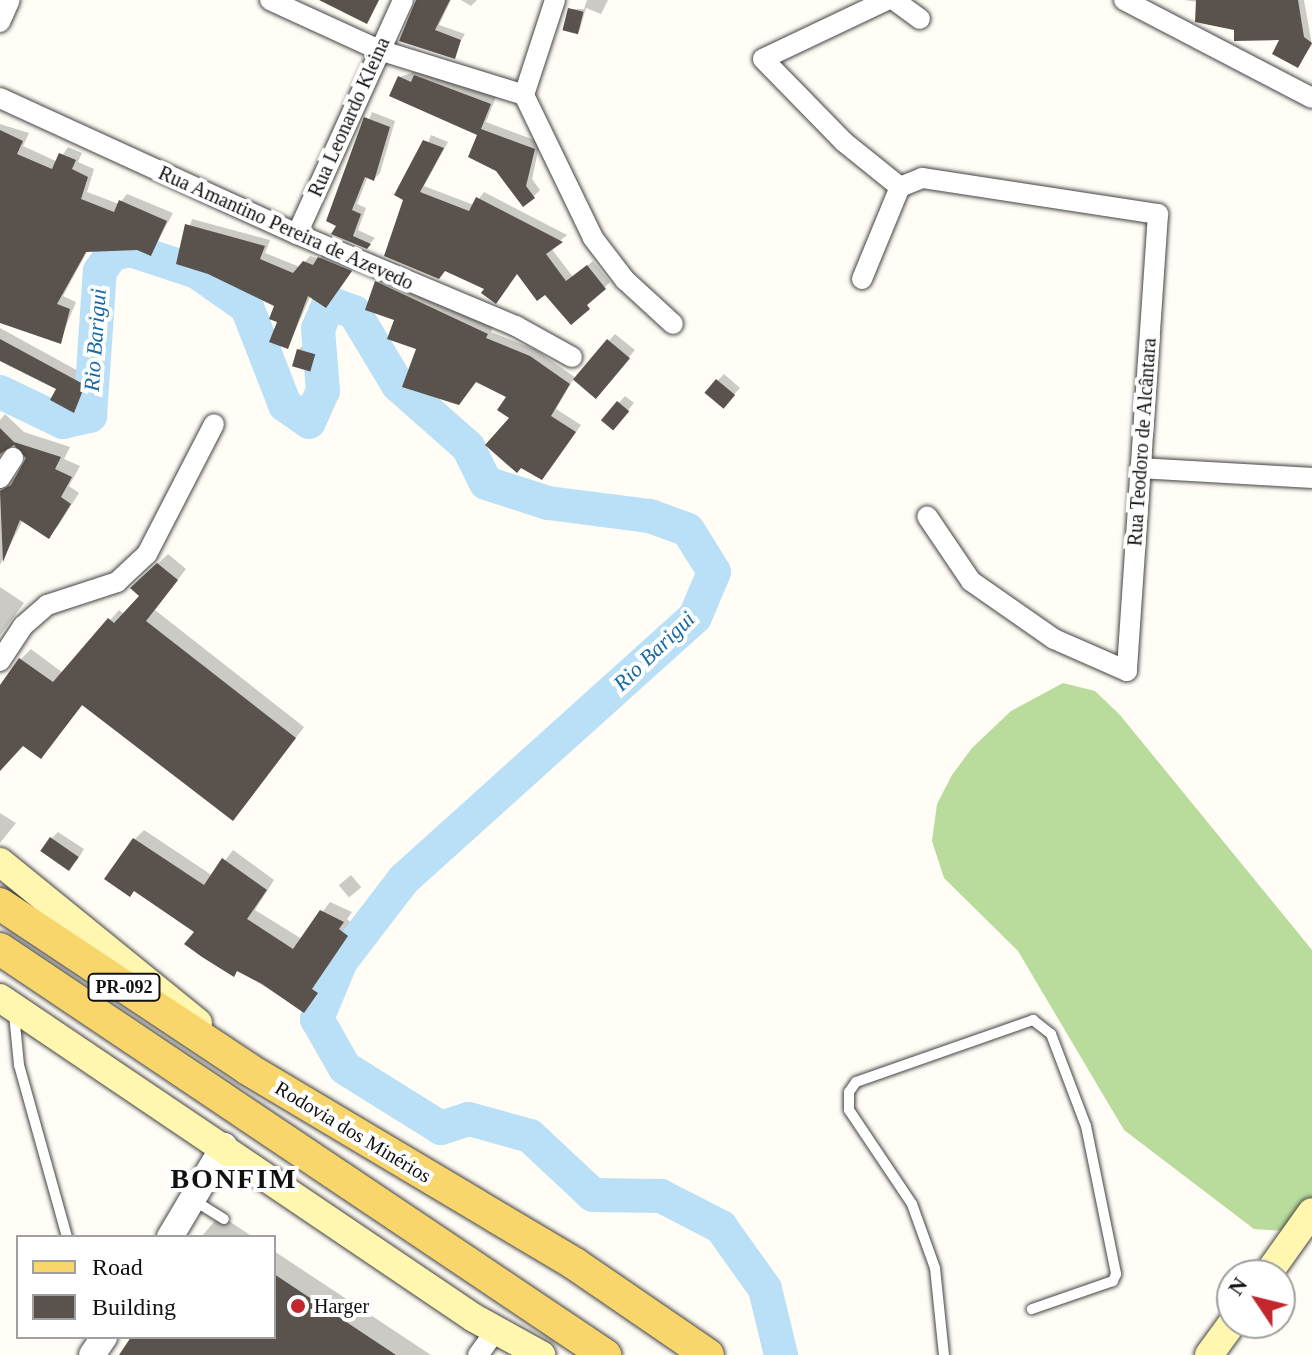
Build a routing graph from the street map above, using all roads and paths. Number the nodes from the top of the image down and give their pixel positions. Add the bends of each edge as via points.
1 (10, 0) edge
2 (270, 0) edge
3 (403, 0) edge
4 (555, 0) edge
5 (887, 0) edge
6 (894, 0) edge
7 (1124, 0) edge
8 (295, 4) edge
9 (1146, 6) edge
10 (920, 19) dead end
11 (0, 22) edge
12 (379, 50) junction
13 (524, 95) junction
14 (0, 98) edge
15 (1312, 98) edge
16 (900, 187) junction
17 (297, 234) junction
18 (862, 279) dead end
19 (673, 324) dead end
20 (572, 357) dead end
21 (214, 424) dead end
22 (13, 458) dead end
23 (1140, 468) junction
24 (0, 478) edge
25 (1312, 478) edge
26 (927, 516) dead end
27 (0, 661) edge
28 (0, 862) edge
29 (0, 904) edge
30 (0, 949) edge
31 (7, 1003) edge
32 (248, 1069) junction
33 (224, 1146) junction
34 (194, 1200) junction
35 (1312, 1212) edge
36 (224, 1219) dead end
37 (66, 1235) edge
38 (171, 1235) edge
39 (1278, 1259) edge
40 (1032, 1309) dead end
41 (496, 1330) junction
42 (478, 1355) edge
43 (526, 1355) edge
44 (541, 1355) edge
45 (605, 1355) edge
46 (708, 1355) edge
47 (944, 1355) edge

1 - 11 street
2 - 8 street
3 - 12 street, Rua Leonardo Kleina
4 - 13 street
5 - 16 street via 763,59 844,142
6 - 10 street
7 - 9 street
8 - 12 street
9 - 15 street
12 - 13 street
12 - 17 street, Rua Leonardo Kleina
13 - 19 street via 593,238 625,280
14 - 17 street, Rua Amantino Pereira de Azevedo
16 - 18 street
16 - 23 street, Rua Teodoro de Alcântara via 922,178 1158,214
17 - 20 street, Rua Amantino Pereira de Azevedo via 516,326
21 - 27 street via 147,554 117,582 47,605 23,626
22 - 24 street
23 - 25 street
23 - 26 street, Rua Teodoro de Alcântara via 1127,671 1054,639 971,581
28 - 32 main road via 151,981
29 - 32 main road, Rodovia dos Minérios / PR-092
30 - 45 main road, PR-092
31 - 33 main road
31 - 37 lane
32 - 46 main road, Rodovia dos Minérios / PR-092 via 575,1264
33 - 34 street
33 - 41 main road
34 - 36 lane
34 - 38 street
35 - 39 main road
40 - 47 lane via 1113,1281 1116,1274 1086,1126 1051,1034 1033,1020 856,1082 849,1092 849,1110 900,1183 935,1268
41 - 42 street
41 - 43 lane
41 - 44 main road

